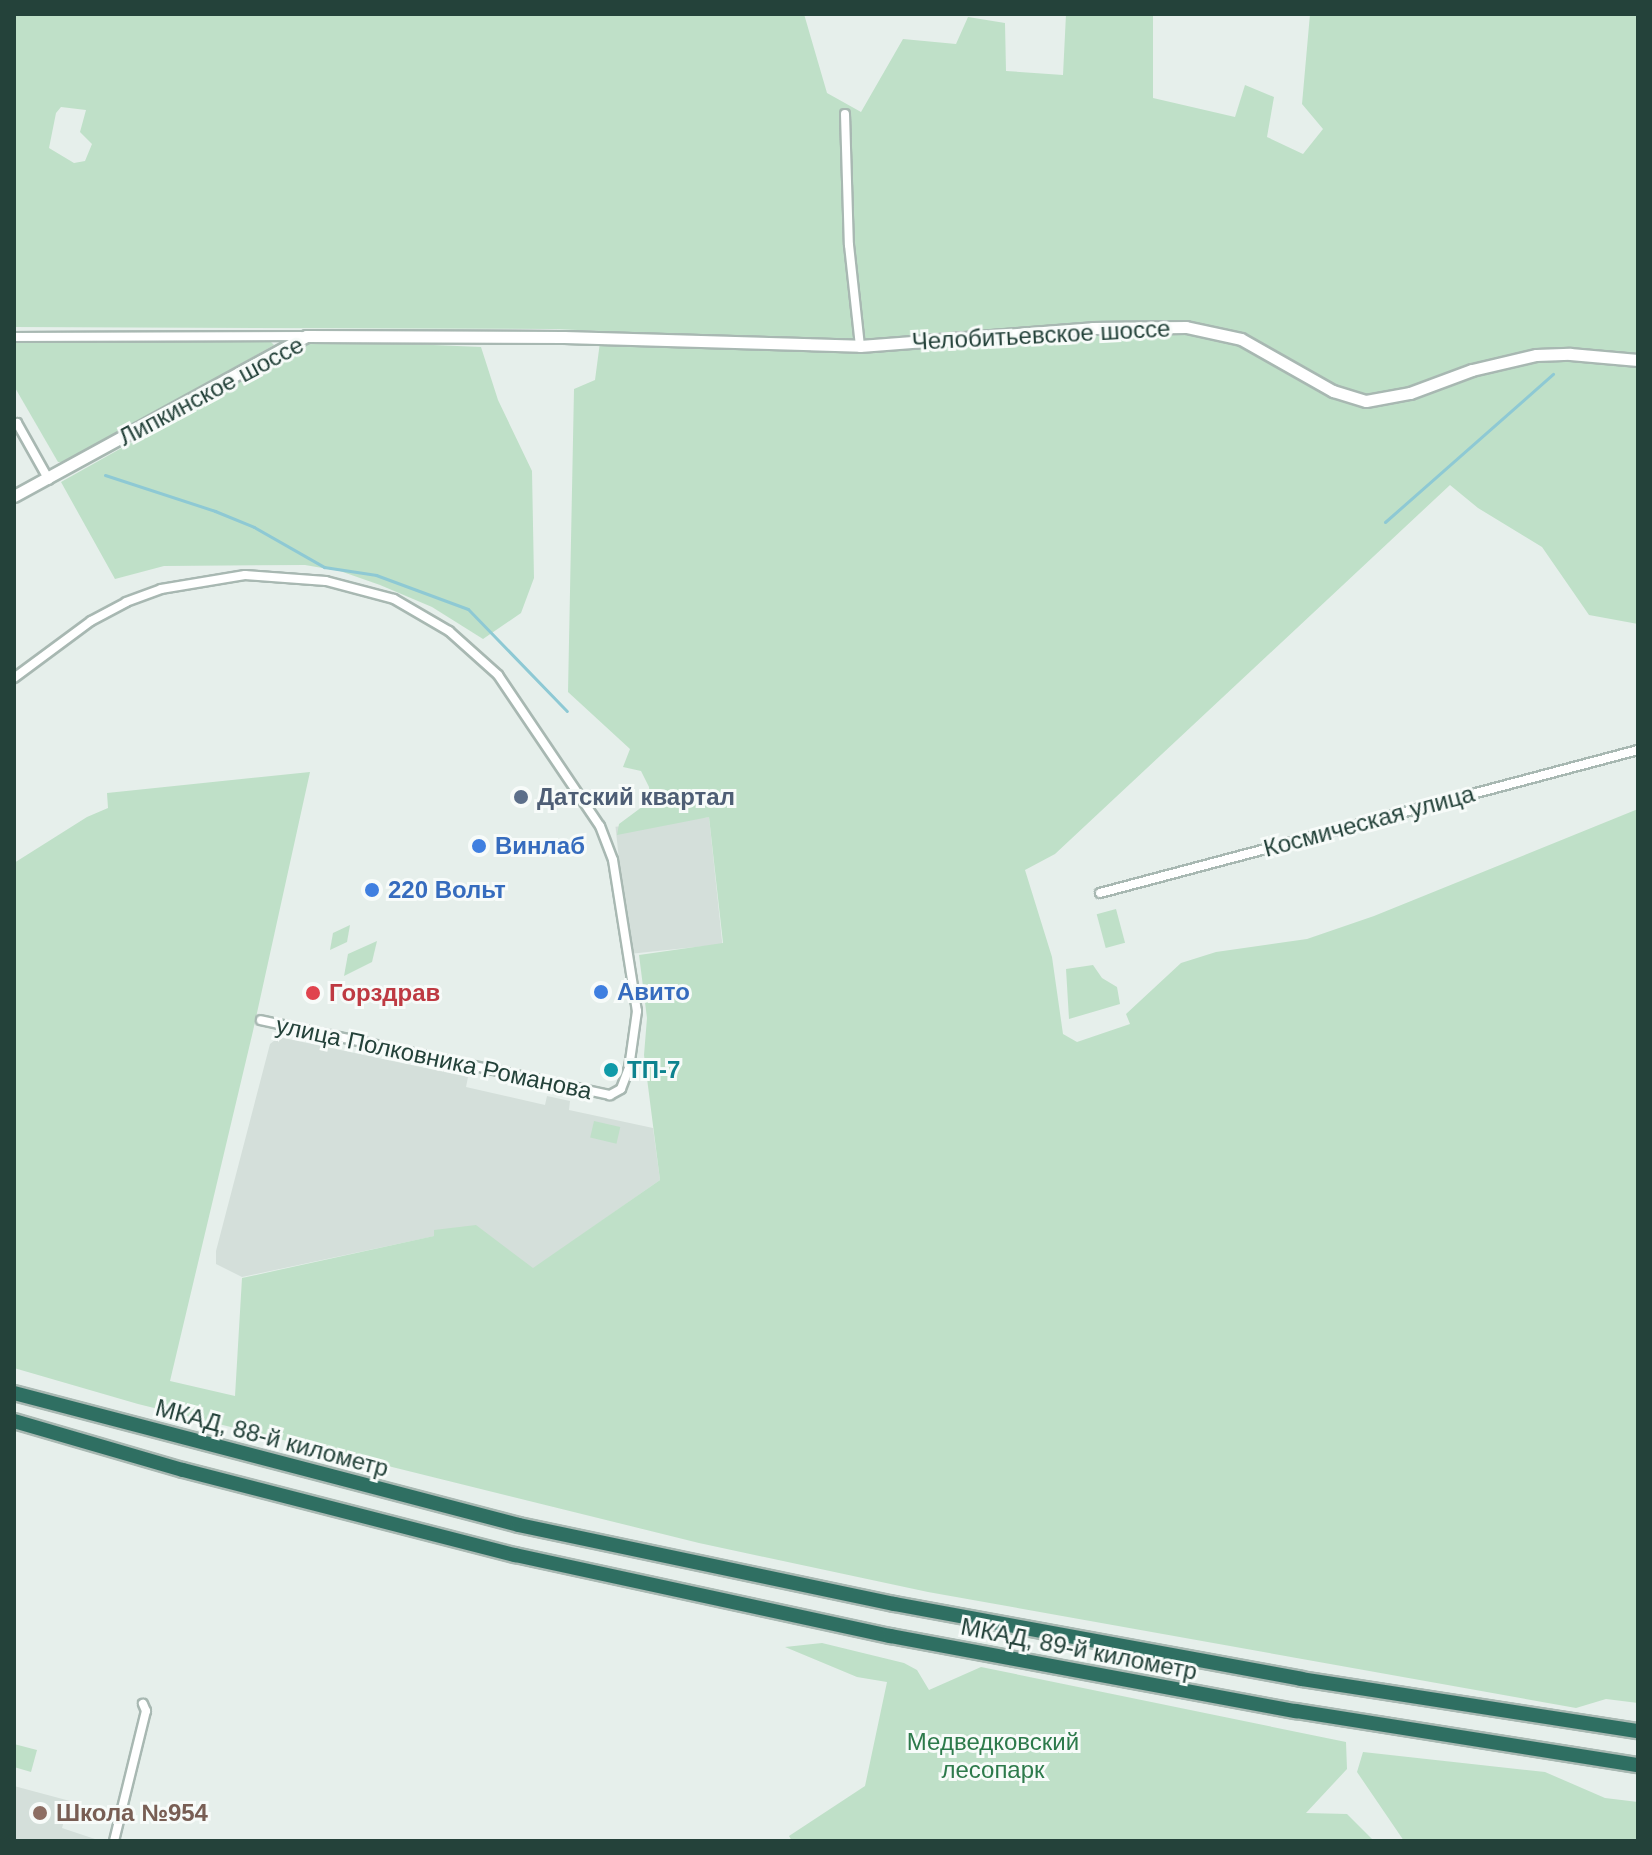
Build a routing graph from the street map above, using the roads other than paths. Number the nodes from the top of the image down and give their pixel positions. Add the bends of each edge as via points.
1 (845, 114) dead end
2 (306, 336) junction
3 (14, 337) edge
4 (564, 337) joint
5 (860, 346) junction
6 (1638, 360) edge
7 (14, 423) edge
8 (49, 480) junction
9 (14, 496) edge
10 (14, 678) edge
11 (1638, 750) edge
12 (1100, 893) dead end
13 (261, 1020) dead end
14 (14, 1393) edge
15 (14, 1421) edge
16 (519, 1525) joint
17 (143, 1704) dead end
18 (1638, 1731) edge
19 (1638, 1765) edge
20 (114, 1841) edge

1 - 5 street via 849,245
2 - 3 street
2 - 4 street, Липкинское шоссе
2 - 8 street, Липкинское шоссе
4 - 5 street, Челобитьевское шоссе
5 - 6 street, Челобитьевское шоссе via 1092,328 1186,327 1241,339 1333,391 1366,401 1536,355
7 - 8 street
8 - 9 street, Липкинское шоссе
10 - 13 street, улица Полковника Романова via 126,602 161,589 245,575 326,581 394,599 449,631 498,675 600,826 613,860 637,1011 621,1089 610,1095
11 - 12 street, Космическая улица
14 - 16 highway, МКАД, 88-й километр
15 - 19 highway, МКАД, 89-й километр via 515,1555 890,1636
16 - 18 highway, МКАД, 89-й километр via 1069,1637
17 - 20 street via 146,1711

